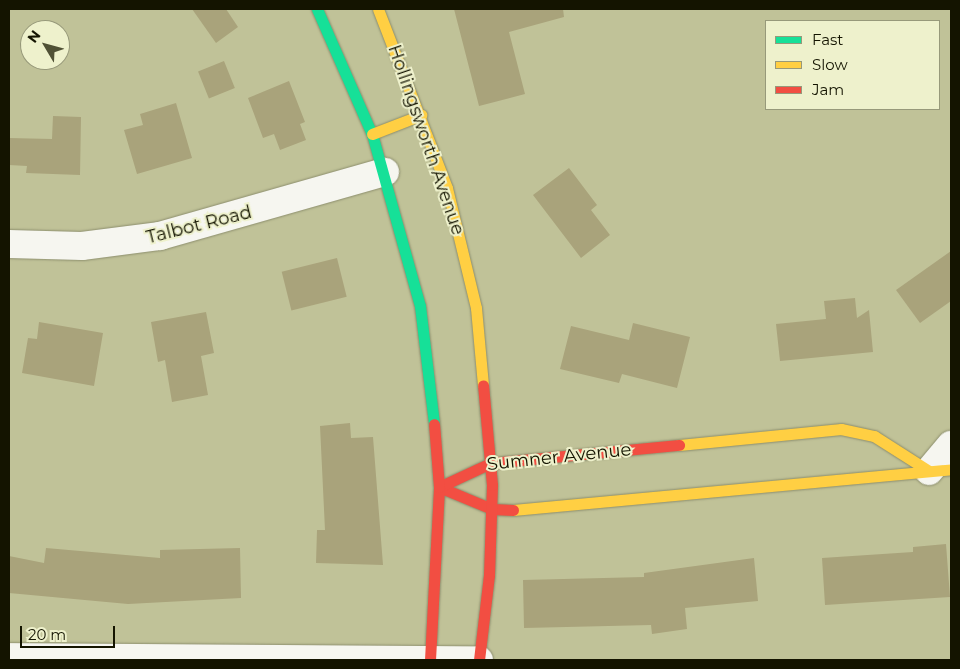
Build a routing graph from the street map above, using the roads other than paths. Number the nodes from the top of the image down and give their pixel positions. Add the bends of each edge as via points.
1 (317, 9) edge
2 (378, 9) edge
3 (421, 115) junction
4 (372, 134) junction
5 (385, 172) junction
6 (9, 244) edge
7 (951, 445) edge
8 (491, 463) junction
9 (940, 470) edge
10 (439, 487) junction
11 (492, 509) junction
12 (9, 657) edge
13 (430, 660) edge
14 (479, 660) edge

1 - 4 street
2 - 3 street, Hollingsworth Avenue
3 - 4 street
3 - 8 street, Hollingsworth Avenue via 457,221 476,308
4 - 5 street
5 - 6 street, Talbot Road via 160,236 82,246
5 - 10 street via 420,306 430,372
7 - 9 street
8 - 9 street, Sumner Avenue via 841,429 874,436
8 - 10 street, Sumner Avenue
8 - 11 street, Hollingsworth Avenue
9 - 11 street via 544,509
10 - 11 street
10 - 13 street
11 - 14 street, Hollingsworth Avenue
12 - 13 street
13 - 14 street

